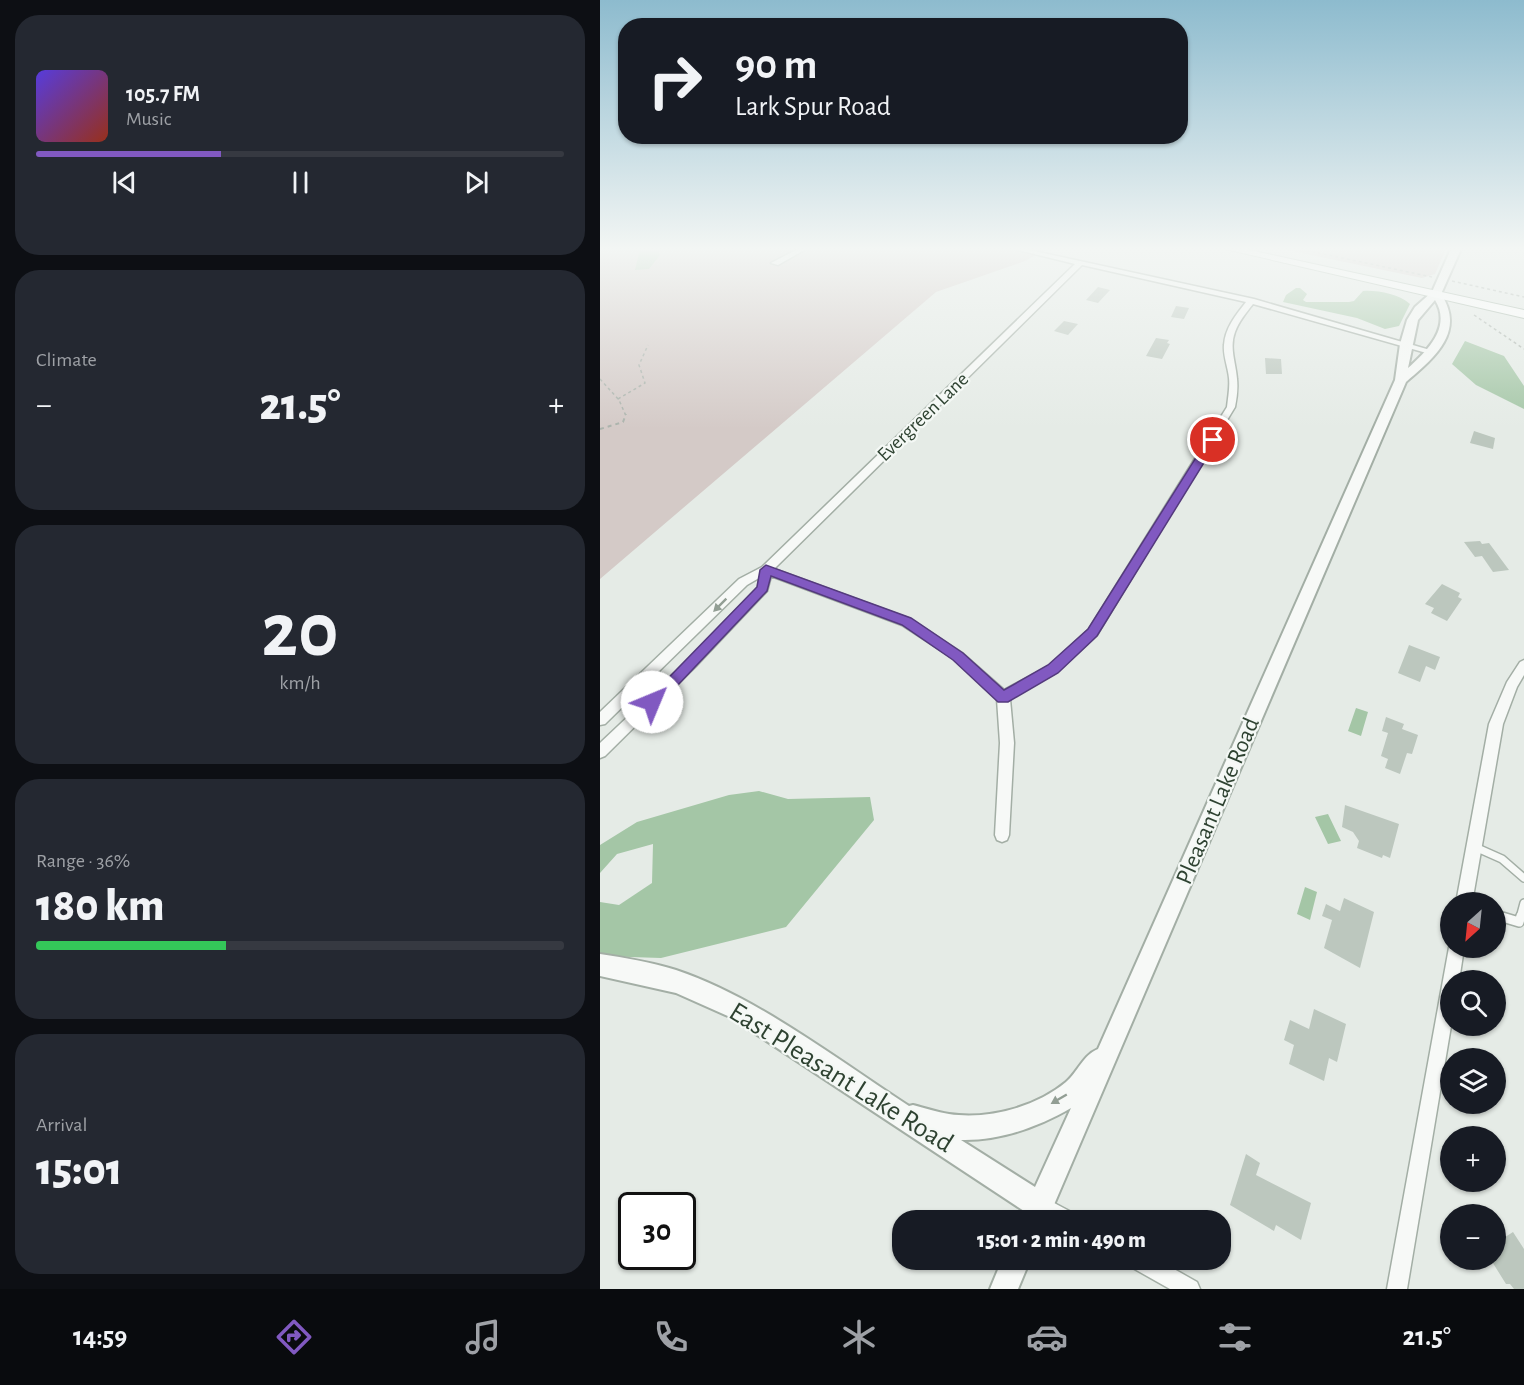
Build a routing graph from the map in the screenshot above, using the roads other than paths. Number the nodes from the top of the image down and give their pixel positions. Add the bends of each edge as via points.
1 (1033, 309) edge
2 (1245, 309) edge
3 (1276, 309) edge
4 (1420, 309) edge
5 (1445, 309) edge
6 (1509, 309) edge
7 (1524, 314) edge
8 (1404, 345) junction
9 (1433, 352) junction
10 (1401, 380) junction
11 (766, 570) junction
12 (1524, 665) edge
13 (1003, 698) junction
14 (600, 720) edge
15 (600, 752) edge
16 (1002, 836) dead end
17 (1475, 847) junction
18 (1524, 878) edge
19 (1467, 892) edge
20 (1524, 903) edge
21 (1506, 918) edge
22 (600, 965) edge
23 (1442, 1036) edge
24 (1113, 1042) junction
25 (896, 1112) junction
26 (1032, 1210) edge
27 (1037, 1210) edge
28 (1013, 1270) edge
29 (1156, 1270) edge
30 (1004, 1289) edge
31 (1190, 1289) edge
32 (1397, 1289) edge

1 - 11 street, Evergreen Lane
2 - 13 street via 1234,321 1227,342 1234,385 1231,407 1093,632 1053,669
3 - 8 street
4 - 8 street, Pleasant Lake Road
5 - 9 street, Pleasant Lake Road via 1447,319
6 - 7 main road
8 - 9 street
8 - 10 street, Pleasant Lake Road
9 - 10 street, Pleasant Lake Road
10 - 24 street, Pleasant Lake Road
11 - 13 street via 906,622 958,656
11 -> 14 street, Evergreen Lane via 743,582
11 - 15 street, Evergreen Lane via 763,588
12 - 17 street via 1498,716
13 - 16 street via 1007,743
17 - 18 lane via 1502,860
17 - 19 street
20 - 21 lane via 1519,922
22 - 25 street, East Pleasant Lake Road via 678,982 738,1009
23 - 32 street
24 -> 25 street via 1075,1090 1014,1120 984,1127 951,1127
24 - 27 street, Pleasant Lake Road
25 - 26 street, East Pleasant Lake Road
28 - 30 street
29 - 31 street

